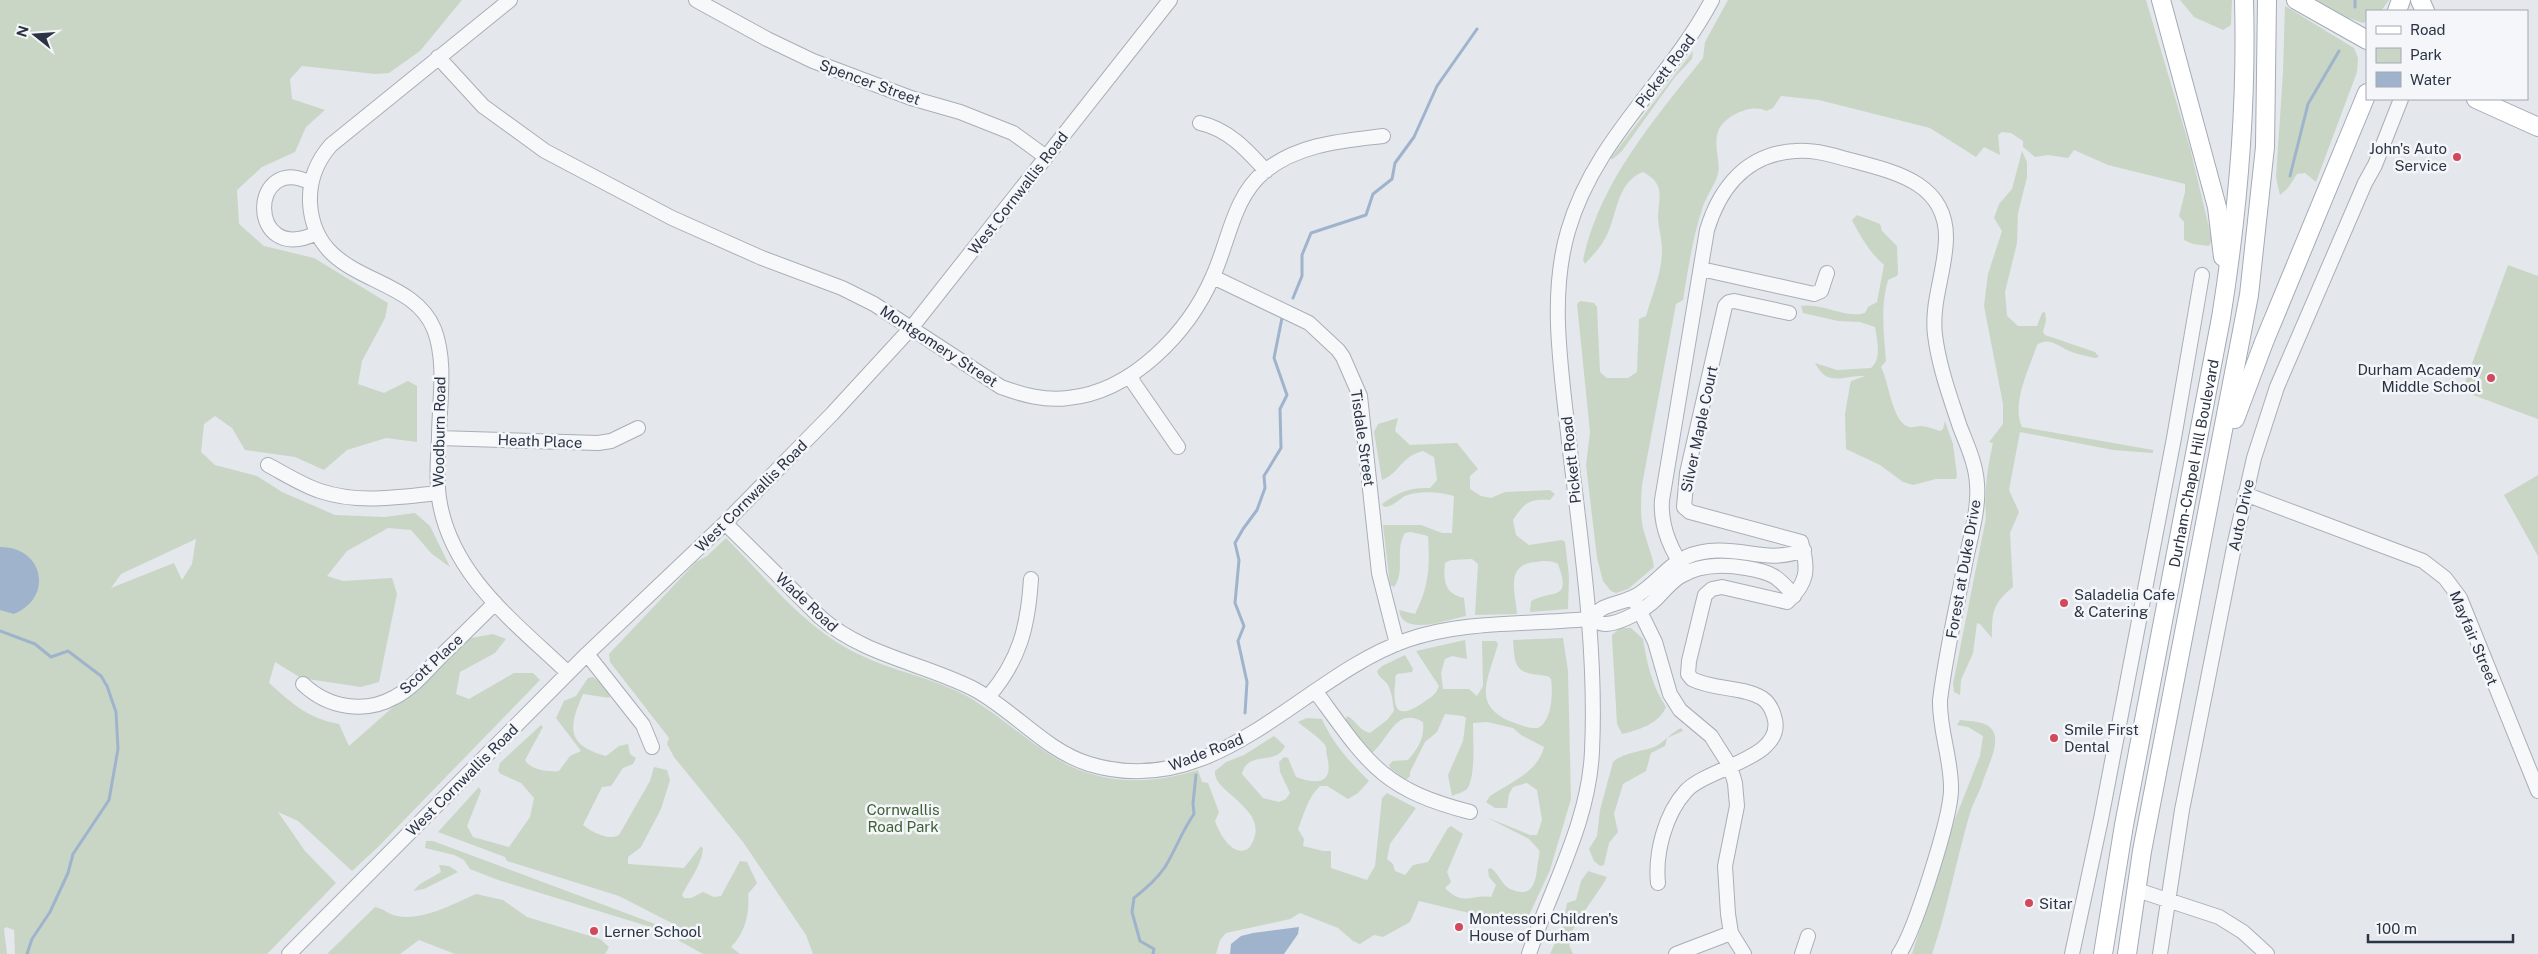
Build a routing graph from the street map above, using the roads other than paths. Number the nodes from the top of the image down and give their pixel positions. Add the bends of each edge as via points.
1 (510, 0) edge
2 (696, 0) edge
3 (1170, 0) edge
4 (1712, 0) edge
5 (2161, 0) edge
6 (2244, 0) edge
7 (2267, 0) edge
8 (2297, 0) edge
9 (2365, 38) edge
10 (438, 57) junction
11 (2366, 95) edge
12 (2401, 100) edge
13 (2478, 100) edge
14 (2487, 100) edge
15 (2503, 113) junction
16 (1200, 123) dead end
17 (2538, 127) edge
18 (1383, 136) dead end
19 (1046, 157) junction
20 (1266, 171) junction
21 (310, 183) junction
22 (317, 233) junction
23 (1701, 269) junction
24 (1827, 273) dead end
25 (2202, 275) dead end
26 (1213, 277) junction
27 (1789, 313) dead end
28 (2222, 318) junction
29 (912, 327) junction
30 (1132, 374) junction
31 (638, 428) dead end
32 (438, 438) junction
33 (1178, 447) dead end
34 (2219, 461) junction
35 (268, 465) dead end
36 (438, 493) junction
37 (2245, 494) junction
38 (725, 522) junction
39 (1804, 550) junction
40 (1678, 561) junction
41 (1687, 573) junction
42 (1031, 579) dead end
43 (1794, 596) junction
44 (496, 603) junction
45 (1637, 603) junction
46 (1587, 619) junction
47 (1397, 644) junction
48 (587, 654) junction
49 (568, 674) junction
50 (303, 684) dead end
51 (1316, 692) junction
52 (988, 697) junction
53 (2145, 718) junction
54 (652, 747) dead end
55 (1730, 766) junction
56 (2538, 791) edge
57 (1470, 812) dead end
58 (1658, 883) dead end
59 (2137, 890) junction
60 (2168, 901) junction
61 (1731, 933) junction
62 (1808, 936) dead end
63 (289, 954) edge
64 (1529, 954) edge
65 (1676, 954) edge
66 (1744, 954) edge
67 (1802, 954) edge
68 (1899, 954) edge
69 (2072, 954) edge
70 (2103, 954) edge
71 (2127, 954) edge
72 (2160, 954) edge
73 (2268, 954) edge

1 - 10 street, Woodburn Road
2 - 19 street, Spencer Street via 767,40 813,61 1013,133
3 - 19 street, West Cornwallis Road
4 - 46 street, Pickett Road via 1684,48 1588,177 1562,252 1558,306 1561,368
5 - 28 main road via 2220,224
6 - 28 main road, Durham-Chapel Hill Boulevard via 2242,148
7 - 34 main road, Durham-Chapel Hill Boulevard via 2267,93 2261,193 2249,295
8 - 9 main road
10 - 21 street, Woodburn Road via 331,145
10 - 29 street, Montgomery Street via 476,100 545,151 672,218 855,294
11 - 34 main road via 2255,364
12 - 37 street, Auto Drive via 2277,387
13 - 15 main road
14 - 15 main road
15 - 17 main road
16 - 20 street via 1218,127
18 - 20 street, Montgomery Street via 1320,144 1298,152
19 - 29 street, West Cornwallis Road
20 - 26 street, Montgomery Street via 1253,184 1235,215
21 - 22 street, Woodburn Road via 311,214
21 - 22 street via 296,176 276,182 266,194 263,215 271,229 283,237 298,240
22 - 32 street, Woodburn Road via 337,258 410,300 431,323 440,367
23 - 24 street via 1814,294 1821,291
23 - 40 street, Forest at Duke Drive via 1662,500 1666,534
23 - 68 street, Forest at Duke Drive via 1707,230 1725,188 1745,170 1766,158 1786,152 1820,152 1908,177 1932,197 1944,221 1945,252 1936,294 1934,325 1937,353 1972,460 1977,487 1940,700 1951,778 1948,815 1911,930
25 - 69 street via 2174,438
26 - 30 street, Montgomery Street via 1182,326
26 - 47 street, Tisdale Street via 1303,319 1343,357 1360,396 1379,573
27 - 39 street, Silver Maple Court via 1734,300 1725,306 1687,472 1684,507 1690,512 1801,542
28 - 53 main road, Durham-Chapel Hill Boulevard
29 - 30 street, Montgomery Street via 992,382 1032,396 1062,399 1088,395
29 - 38 street, West Cornwallis Road
30 - 33 street via 1133,382
31 - 32 street, Heath Place via 598,443
32 - 36 street, Woodburn Road
34 - 59 main road, Durham-Chapel Hill Boulevard
35 - 36 street via 304,484 337,496 379,499
36 - 44 street, Woodburn Road via 446,529 458,557 480,588
37 - 56 street, Mayfair Street via 2415,558 2445,578 2460,598
37 - 60 street, Auto Drive via 2182,810
38 - 48 street, West Cornwallis Road
38 - 52 street, Wade Road via 836,630 872,650 947,677
39 - 40 street via 1780,558 1732,550 1708,551
39 - 43 street via 1807,561 1805,578
40 - 41 street, Forest at Duke Drive
40 - 45 street
41 - 43 street via 1715,566 1769,572
41 - 45 street via 1670,584 1656,600
42 - 52 street via 1023,639 1016,656
43 - 55 street via 1787,602 1722,587 1705,595 1688,674 1699,683 1763,698 1772,709 1776,722 1773,737 1765,749
44 - 49 street, Woodburn Road
44 - 50 street, Scott Place via 407,690 383,703 362,707 342,705 317,695
45 - 46 street via 1627,617 1605,624
45 - 55 street via 1655,642 1670,694 1680,710 1712,736
46 - 47 street, Wade Road via 1464,628
46 - 64 street, Pickett Road via 1593,727 1586,800
47 - 51 street, Wade Road
48 - 49 street, West Cornwallis Road
48 - 54 street via 643,725
49 - 63 street, West Cornwallis Road
51 - 52 street, Wade Road via 1284,715 1228,747 1187,762 1146,771 1113,770 1071,756
51 - 57 street via 1358,750 1386,777 1419,797
53 - 59 main road via 2148,740 2125,874 2127,884
53 - 70 main road, Durham-Chapel Hill Boulevard
55 - 58 street via 1688,788 1677,802 1660,849
55 - 61 street via 1737,800 1725,866
59 - 60 street
59 - 71 main road, Durham-Chapel Hill Boulevard
60 - 72 street, Auto Drive
60 - 73 street via 2219,917
61 - 65 street
61 - 66 street
62 - 67 street

